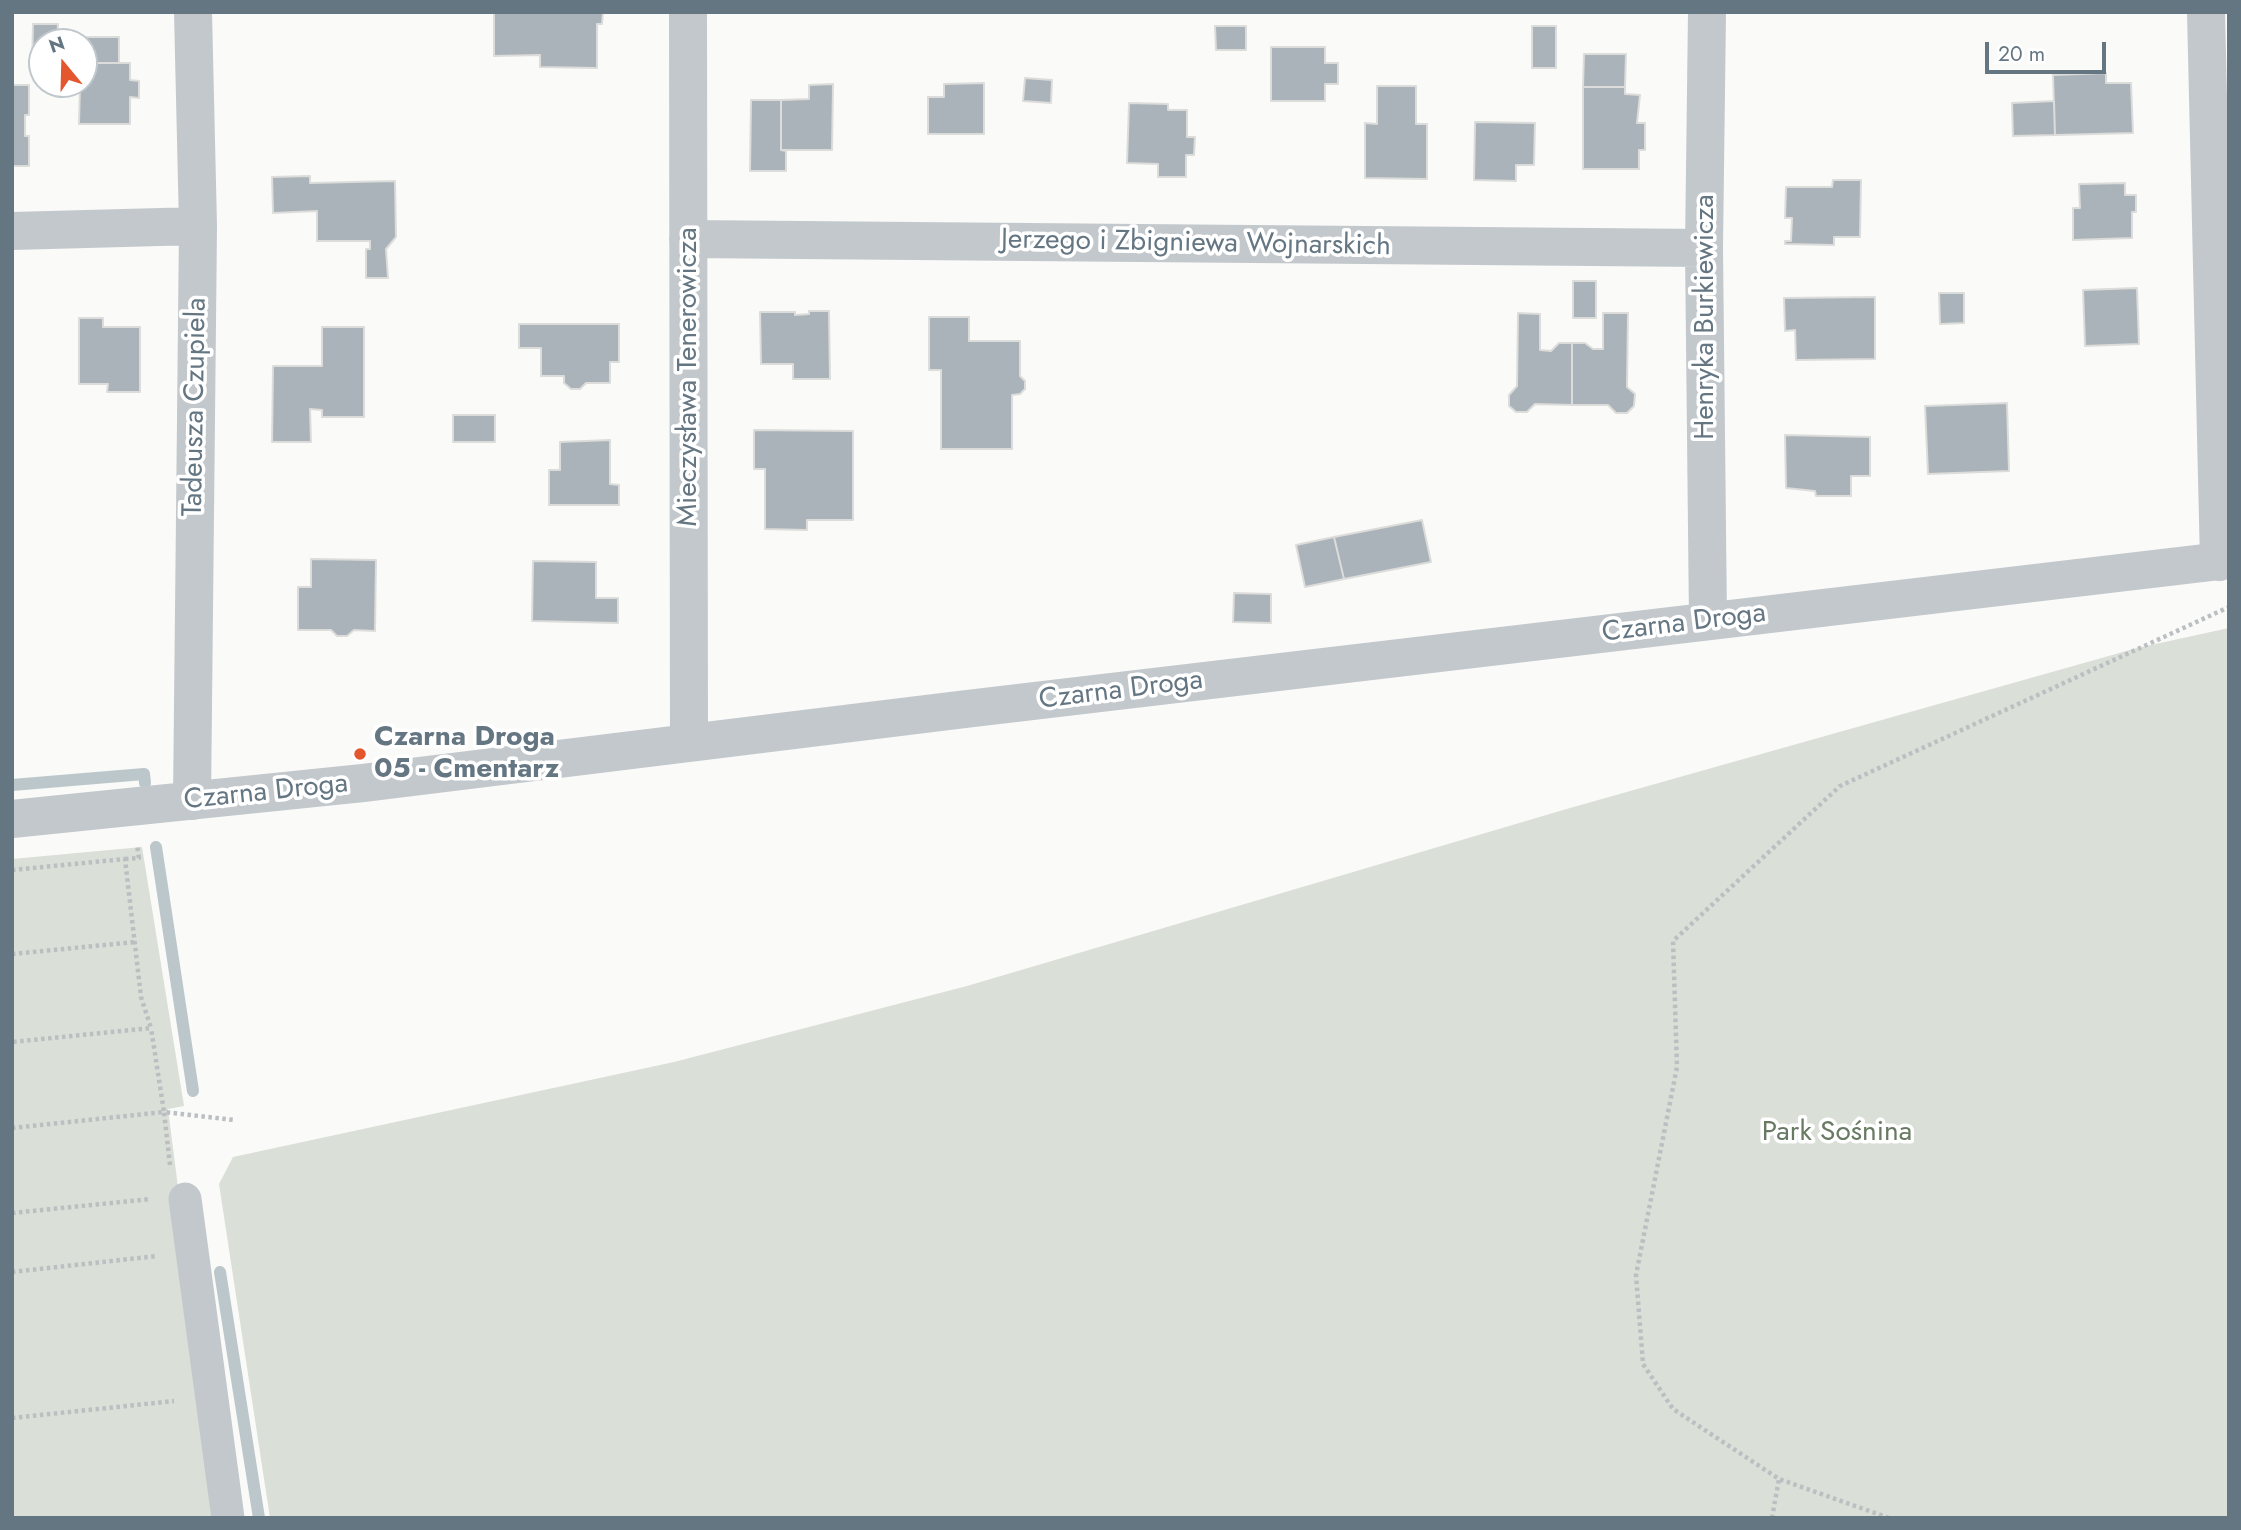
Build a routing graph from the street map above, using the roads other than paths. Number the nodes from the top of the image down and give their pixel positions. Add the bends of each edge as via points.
1 (193, 12) edge
2 (688, 12) edge
3 (1707, 12) edge
4 (2206, 12) edge
5 (198, 226) junction
6 (12, 231) edge
7 (688, 239) junction
8 (1704, 248) junction
9 (2224, 561) edge
10 (1708, 621) junction
11 (689, 743) junction
12 (192, 801) junction
13 (12, 820) edge
14 (172, 1190) road end
15 (228, 1518) edge

1 - 5 street, Tadeusza Czupiela
2 - 7 street, Mieczysława Tenerowicza
3 - 8 street, Henryka Burkiewicza
4 - 9 street
5 - 6 street
5 - 12 street, Tadeusza Czupiela
7 - 8 street, Jerzego i Zbigniewa Wojnarskich
7 - 11 street, Mieczysława Tenerowicza
8 - 10 street, Henryka Burkiewicza
9 - 10 street, Czarna Droga
10 - 11 street, Czarna Droga
11 - 12 street, Czarna Droga
12 - 13 street, Czarna Droga
14 - 15 street via 193,1252

